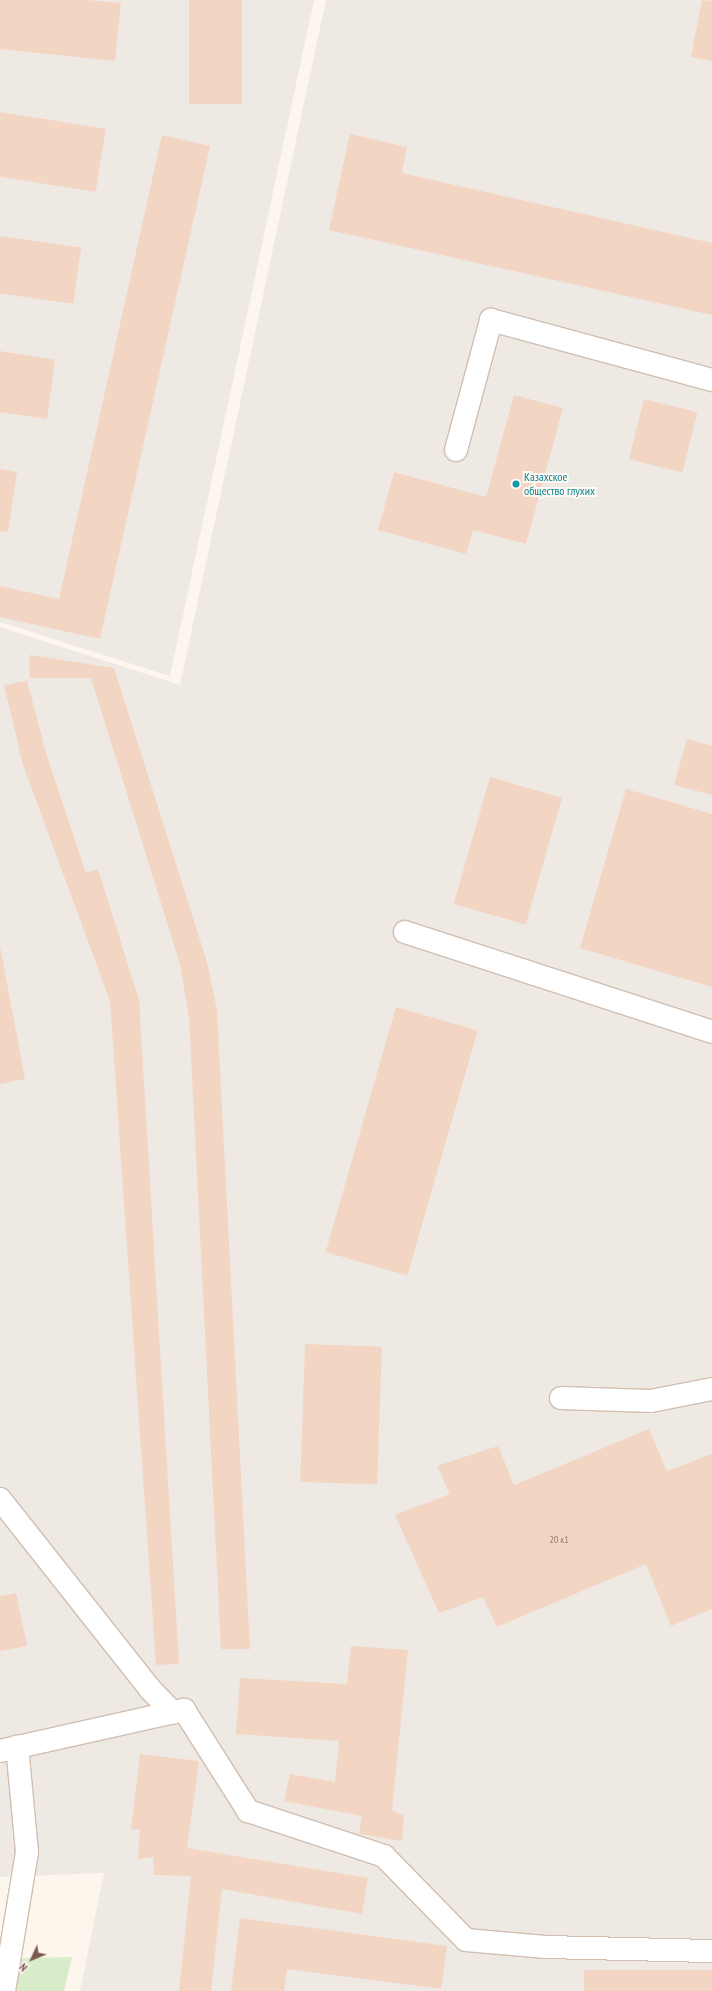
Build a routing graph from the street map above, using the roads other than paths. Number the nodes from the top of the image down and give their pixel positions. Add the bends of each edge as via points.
1 (712, 380) edge
2 (456, 450) dead end
3 (405, 932) dead end
4 (712, 1032) edge
5 (712, 1389) edge
6 (561, 1398) dead end
7 (0, 1499) edge
8 (173, 1713) junction
9 (9, 1749) edge
10 (712, 1951) edge
11 (4, 1991) edge

1 - 2 lane via 490,320
3 - 4 lane
5 - 6 lane via 651,1401
7 - 8 lane via 150,1689
8 - 9 lane
8 - 10 lane via 184,1710 248,1812 384,1856 466,1940 546,1946
9 - 11 lane via 27,1852

